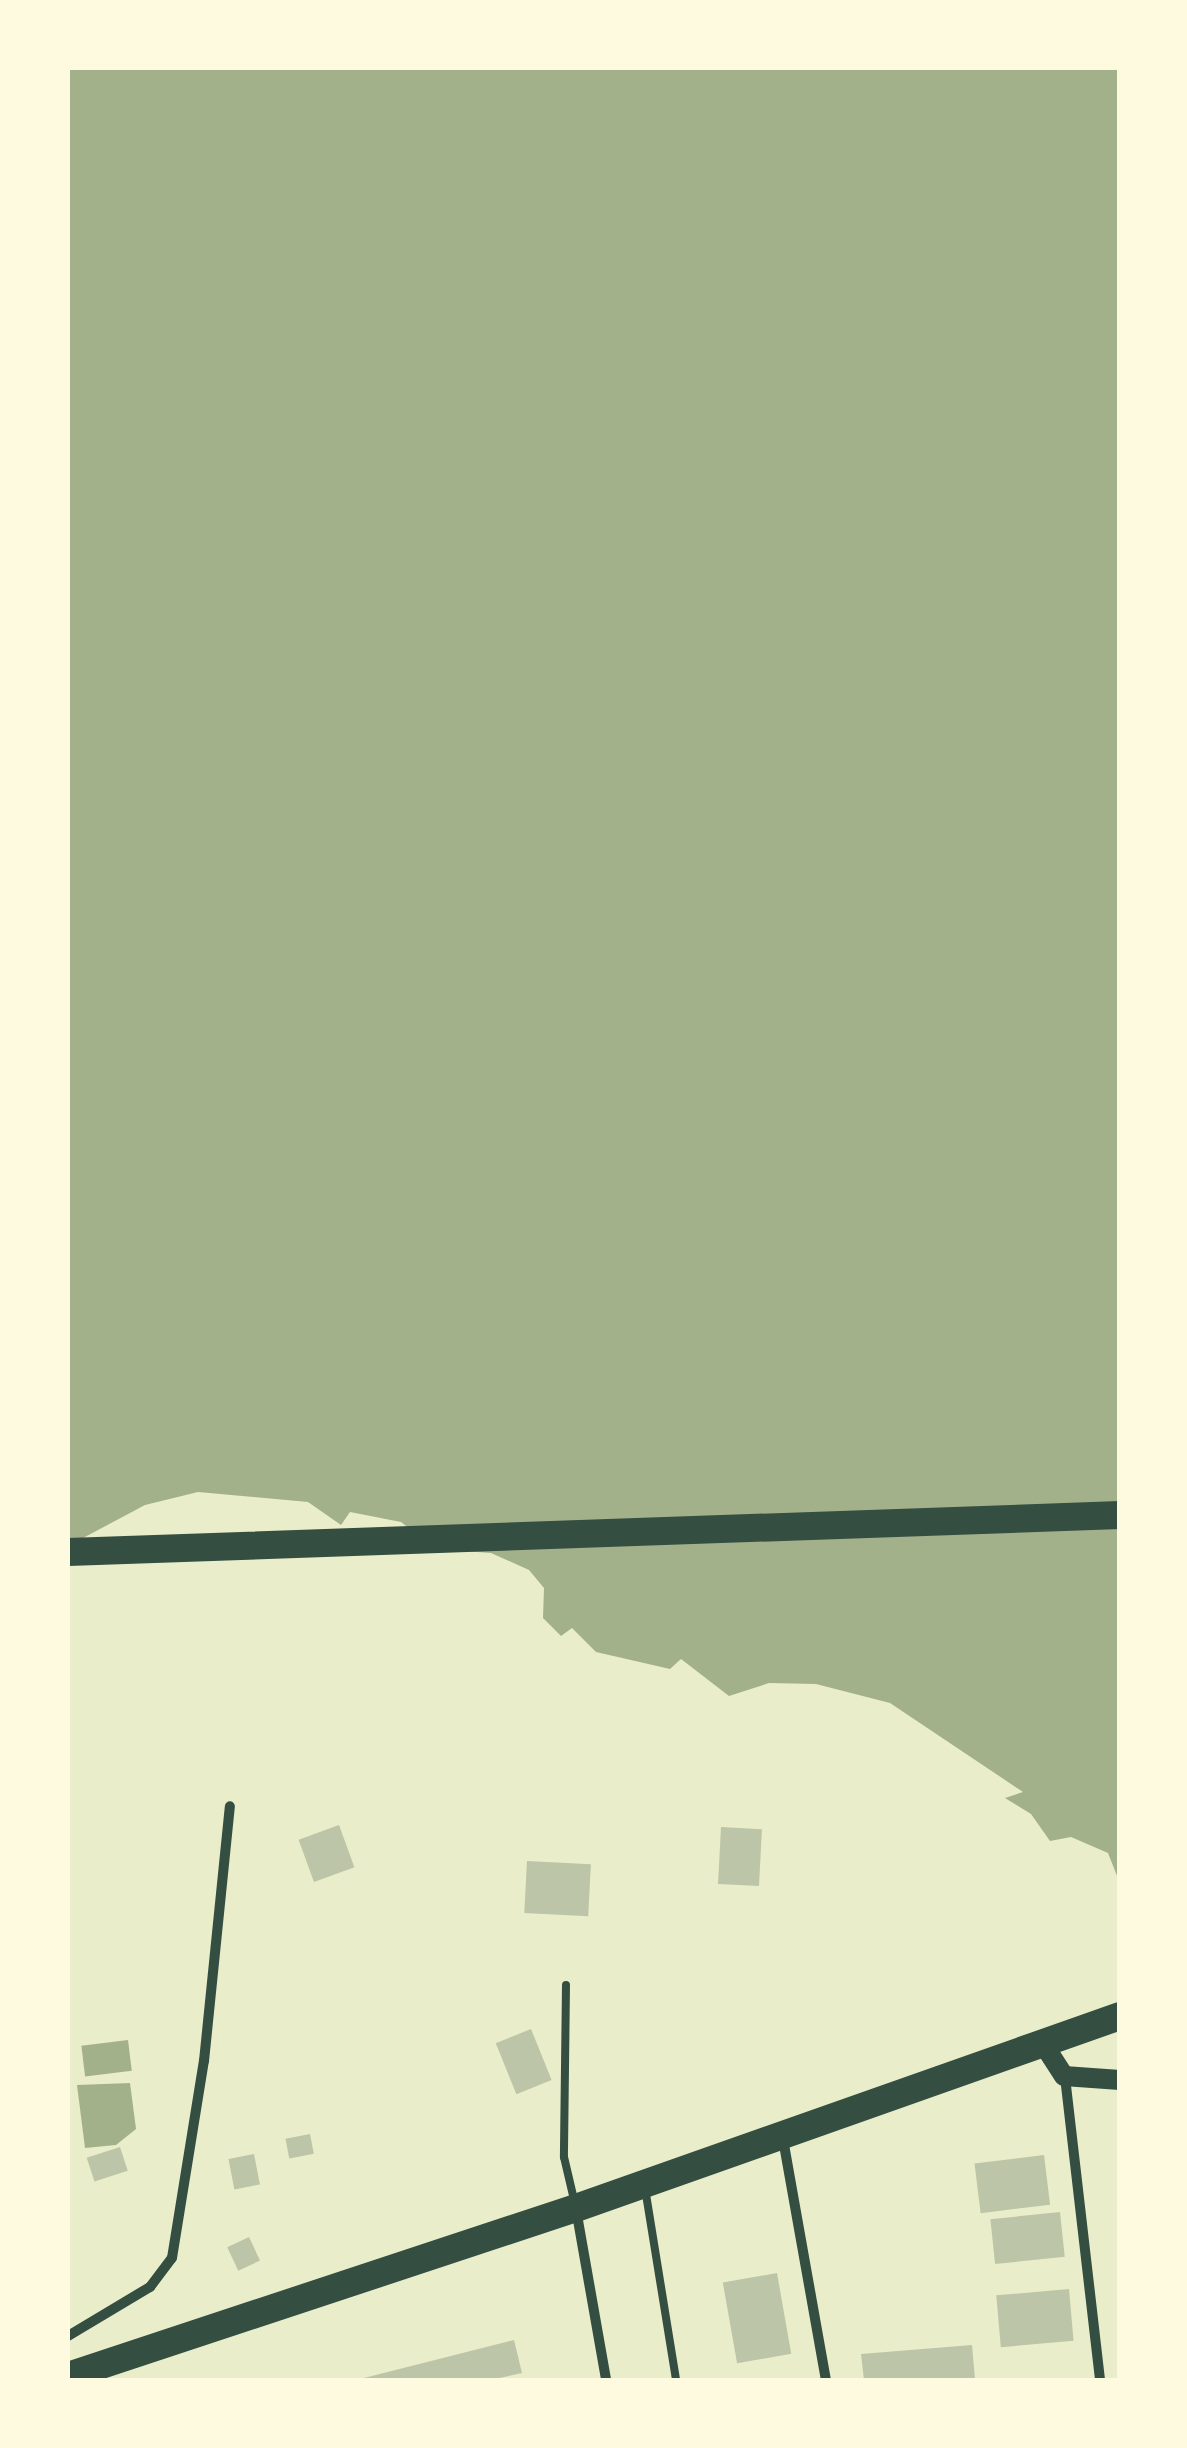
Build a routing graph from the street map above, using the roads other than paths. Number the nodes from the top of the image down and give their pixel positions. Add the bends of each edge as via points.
1 (1120, 1515) edge
2 (68, 1552) edge
3 (230, 1806) dead end
4 (566, 1985) dead end
5 (1120, 2016) edge
6 (1042, 2042) junction
7 (1064, 2076) junction
8 (1120, 2080) edge
9 (782, 2133) junction
10 (644, 2183) junction
11 (576, 2208) junction
12 (68, 2336) edge
13 (68, 2376) edge
14 (606, 2380) edge
15 (676, 2380) edge
16 (826, 2380) edge
17 (1100, 2380) edge

1 - 2 highway
3 - 12 street via 204,2061 172,2258 150,2287
4 - 11 lane via 564,2158
5 - 6 highway
6 - 7 main road
6 - 9 highway
7 - 8 main road
7 - 17 street
9 - 10 highway
9 - 16 street
10 - 11 highway
10 - 15 lane
11 - 13 highway
11 - 14 street

